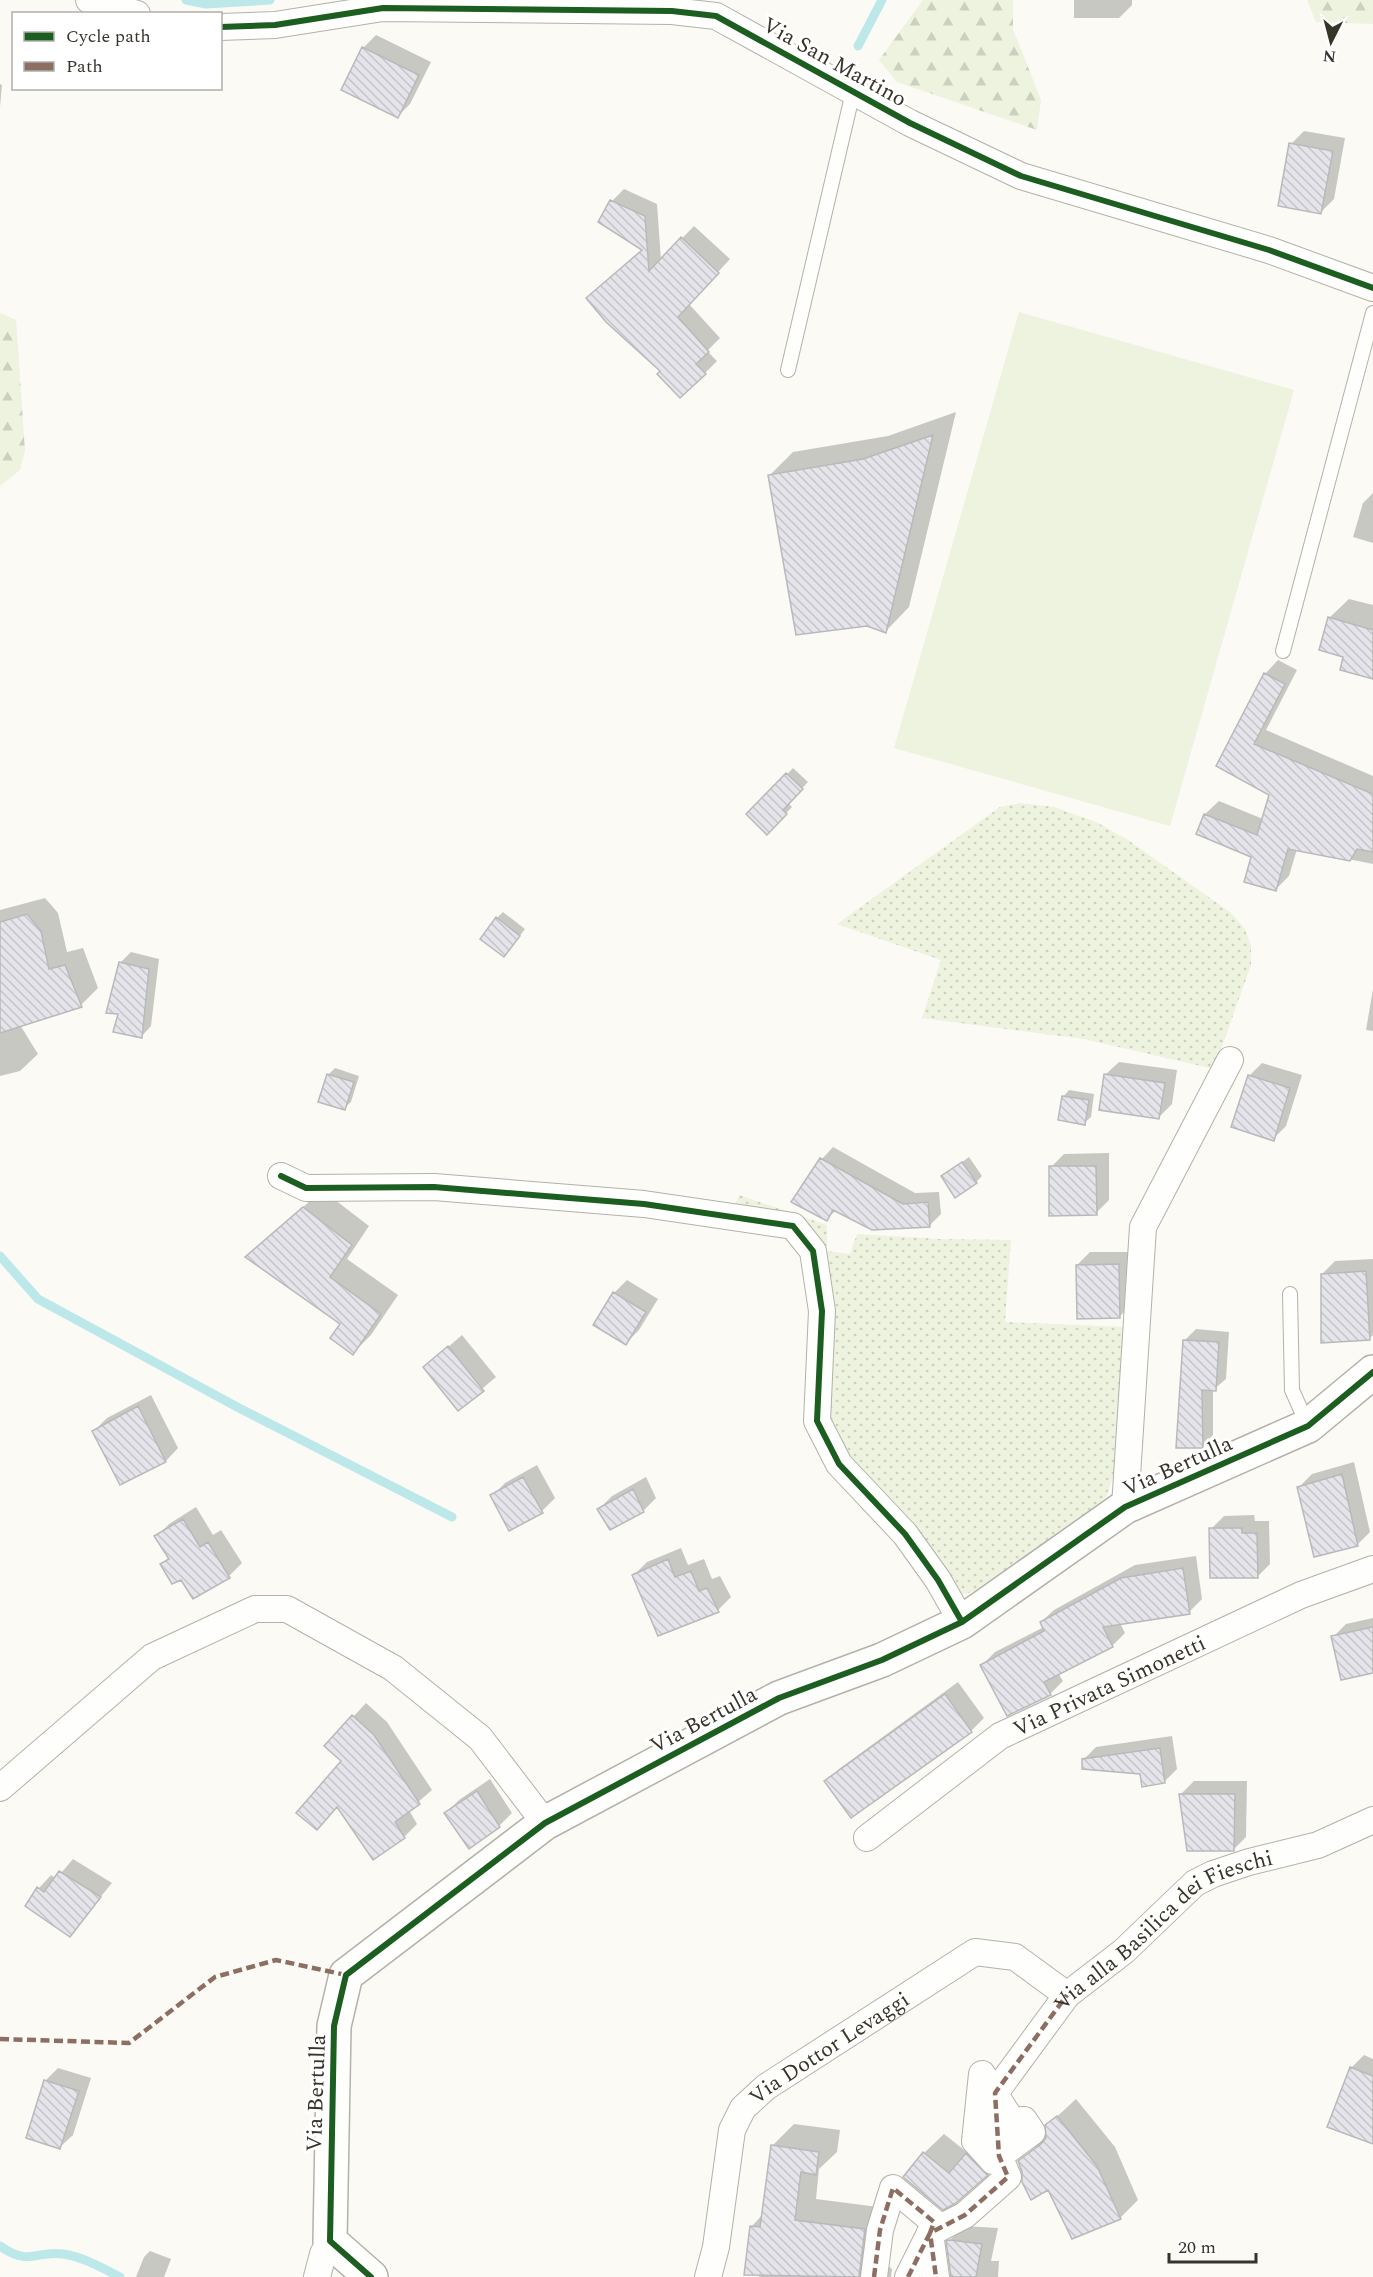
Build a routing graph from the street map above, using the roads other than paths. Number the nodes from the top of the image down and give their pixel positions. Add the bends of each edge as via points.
1 (89, 0) edge
2 (707, 8) edge
3 (130, 12) edge
4 (222, 27) edge
5 (853, 92) junction
6 (1373, 288) edge
7 (1373, 313) edge
8 (788, 370) dead end
9 (1283, 651) dead end
10 (1230, 1060) dead end
11 (281, 1176) dead end
12 (1290, 1294) dead end
13 (1373, 1372) edge
14 (1308, 1426) junction
15 (1125, 1507) junction
16 (1373, 1569) edge
17 (962, 1622) junction
18 (0, 1788) edge
19 (1373, 1820) edge
20 (545, 1823) junction
21 (867, 1838) dead end
22 (1067, 1995) junction
23 (995, 2093) junction
24 (999, 2156) junction
25 (930, 2233) junction
26 (330, 2241) junction
27 (316, 2277) edge
28 (371, 2277) edge
29 (708, 2277) edge
30 (874, 2277) edge
31 (908, 2277) edge
32 (936, 2277) edge

1 - 3 street
2 - 4 street, Via San Martino via 383,8 275,25
2 - 5 street, Via San Martino
5 - 6 street, Via San Martino via 1021,176 1269,250
5 - 8 lane
7 - 9 lane
10 - 15 street via 1143,1227
11 - 17 street via 306,1188 446,1188 644,1204 793,1226 813,1251 822,1311 817,1421 839,1464 906,1534
12 - 14 lane via 1292,1390
13 - 14 street, Via Bertulla
14 - 15 street, Via Bertulla
15 - 17 street, Via Bertulla
16 - 21 street, Via Privata Simonetti via 1301,1595 1000,1736
17 - 20 street, Via Bertulla via 882,1660 779,1698
18 - 20 street via 152,1657 255,1609 286,1609 393,1668 480,1738
19 - 22 street, Via alla Basilica dei Fieschi via 1318,1845 1249,1862 1195,1883 1125,1951
20 - 26 street, Via Bertulla via 346,1975 334,2026
22 - 23 street, Via alla Basilica dei Fieschi
22 - 29 street, Via Dottor Levaggi via 1015,1957 975,1952 766,2087 743,2108 732,2130 716,2247
23 - 24 street
23 - 24 street via 1012,2121 1024,2120 1032,2132
24 - 25 street via 1008,2177 965,2215
25 - 30 street via 934,2222 893,2188 880,2230
25 - 31 street
25 - 32 street
26 - 27 street
26 - 28 street

